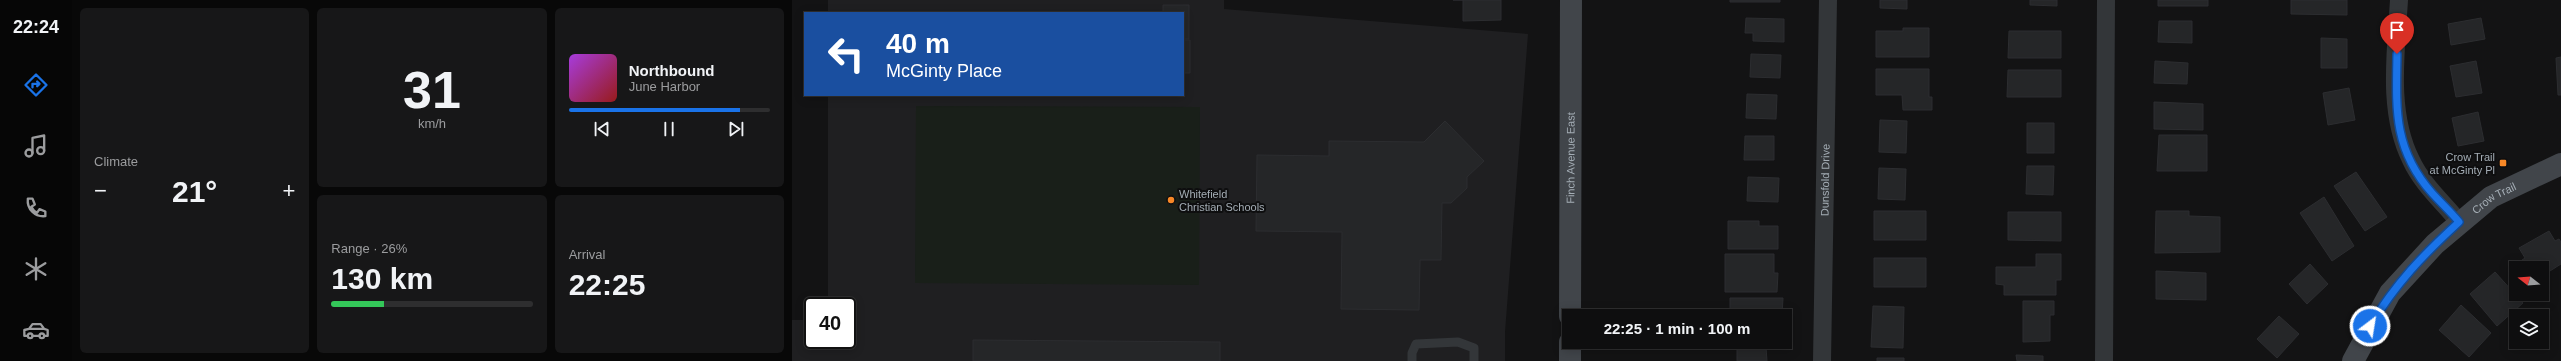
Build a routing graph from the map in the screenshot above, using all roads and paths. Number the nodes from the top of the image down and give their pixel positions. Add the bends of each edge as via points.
1 (1571, 0) edge
2 (1828, 0) edge
3 (2106, 0) edge
4 (2399, 0) edge
5 (2561, 164) edge
6 (2459, 222) junction
7 (1570, 309) edge
8 (1570, 349) edge
9 (1412, 361) edge
10 (1474, 361) edge
11 (1570, 361) edge
12 (1822, 361) edge
13 (2104, 361) edge
14 (2353, 361) edge

1 - 7 main road, Finch Avenue East
2 - 12 street, Dunsfold Drive
3 - 13 street
4 - 6 street via 2396,106 2398,130 2411,161 2433,194
5 - 6 main road, Crow Trail via 2491,197
6 - 14 main road, Crow Trail via 2390,293
8 - 11 main road
9 - 10 lane via 1416,344 1458,342 1474,348

